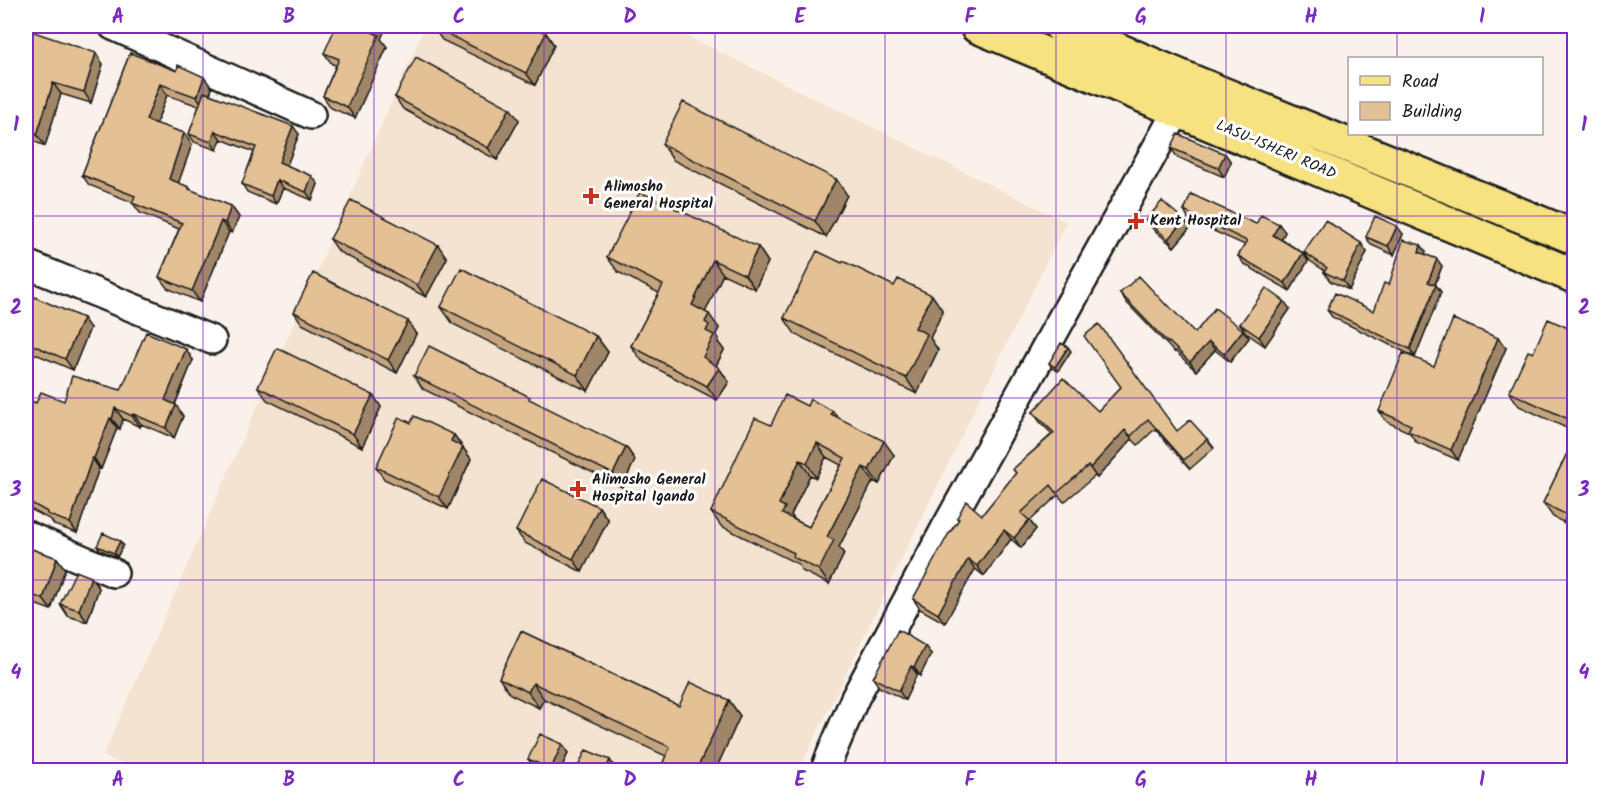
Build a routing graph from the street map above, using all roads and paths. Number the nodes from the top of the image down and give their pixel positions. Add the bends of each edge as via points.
1 (113, 26) edge
2 (977, 26) edge
3 (1061, 26) edge
4 (1178, 109) junction
5 (310, 115) dead end
6 (1575, 237) edge
7 (26, 264) edge
8 (1575, 276) edge
9 (212, 340) dead end
10 (26, 535) edge
11 (114, 573) dead end
12 (825, 771) edge

1 - 5 street
2 - 4 main road, LASU-ISHERI ROAD
3 - 6 main road, LASU-ISHERI ROAD
4 - 8 main road, LASU-ISHERI ROAD
4 - 12 street via 855,698
7 - 9 street
10 - 11 street

